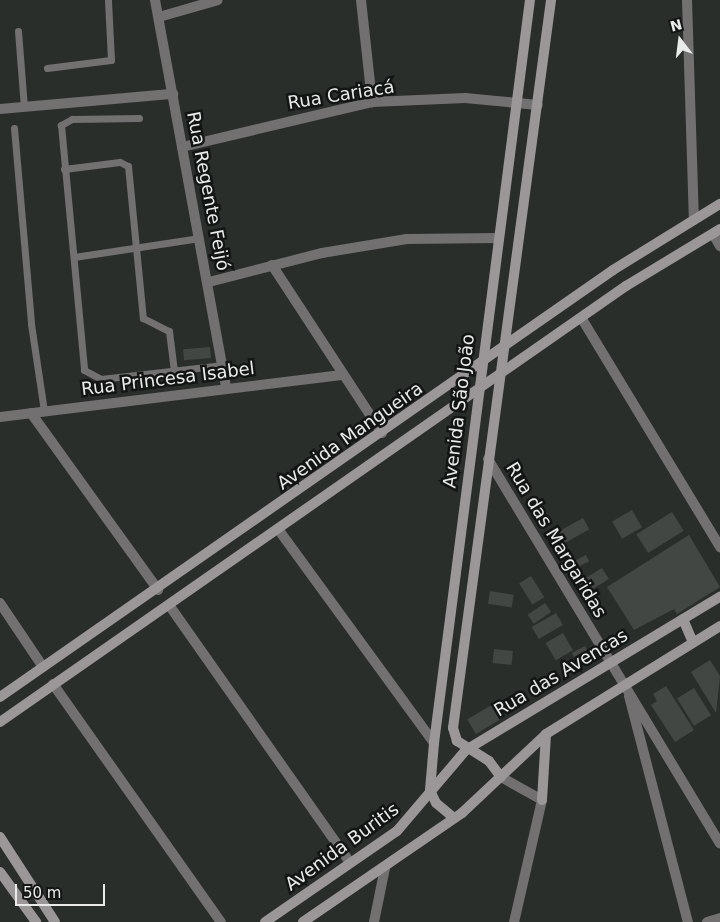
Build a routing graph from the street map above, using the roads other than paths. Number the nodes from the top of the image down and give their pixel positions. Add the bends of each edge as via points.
1 (108, 0) edge
2 (155, 0) edge
3 (218, 0) edge
4 (361, 0) edge
5 (530, 0) edge
6 (551, 0) edge
7 (687, 0) edge
8 (159, 17) junction
9 (18, 31) dead end
10 (46, 68) dead end
11 (173, 94) junction
12 (372, 102) junction
13 (516, 102) junction
14 (538, 105) junction
15 (24, 107) junction
16 (0, 109) edge
17 (139, 118) dead end
18 (14, 128) dead end
19 (182, 147) junction
20 (64, 169) junction
21 (720, 204) edge
22 (694, 220) junction
23 (716, 232) edge
24 (200, 238) junction
25 (498, 238) junction
26 (720, 246) edge
27 (134, 248) junction
28 (74, 256) junction
29 (272, 265) junction
30 (209, 282) junction
31 (582, 319) junction
32 (504, 346) junction
33 (481, 363) junction
34 (223, 365) junction
35 (174, 371) junction
36 (341, 375) junction
37 (498, 376) junction
38 (226, 388) junction
39 (477, 390) junction
40 (44, 411) junction
41 (31, 413) junction
42 (0, 418) edge
43 (382, 433) junction
44 (488, 460) junction
45 (278, 529) junction
46 (720, 547) edge
47 (158, 590) junction
48 (720, 597) edge
49 (0, 603) edge
50 (169, 605) junction
51 (683, 619) junction
52 (720, 626) edge
53 (693, 642) junction
54 (612, 661) junction
55 (43, 668) junction
56 (626, 683) junction
57 (53, 684) junction
58 (0, 697) edge
59 (0, 722) edge
60 (546, 734) junction
61 (434, 743) junction
62 (466, 750) junction
63 (501, 777) junction
64 (430, 790) junction
65 (542, 800) junction
66 (454, 818) junction
67 (0, 837) edge
68 (720, 842) edge
69 (350, 863) junction
70 (385, 868) junction
71 (0, 872) edge
72 (720, 918) edge
73 (36, 922) edge
74 (55, 922) edge
75 (221, 922) edge
76 (265, 922) edge
77 (303, 922) edge
78 (374, 922) edge
79 (514, 922) edge
80 (688, 922) edge
81 (707, 922) edge

1 - 10 lane via 111,60
2 - 8 street, Rua Regente Feijó
3 - 8 street
4 - 12 street
5 - 13 street, Avenida São João
6 - 14 street, Avenida São João
7 - 22 street
8 - 11 street, Rua Regente Feijó
9 - 15 lane
11 - 15 street
11 - 19 street, Rua Regente Feijó
12 - 13 street, Rua Cariacá via 465,98
12 - 19 street, Rua Cariacá
13 - 14 street, Rua Cariacá
13 - 25 street, Avenida São João
14 - 32 street, Avenida São João
15 - 16 street
17 - 20 lane via 66,120 61,125
18 - 40 lane via 31,324
19 - 24 street, Rua Regente Feijó
20 - 27 lane via 120,162 128,166
20 - 28 lane
21 - 22 street, Avenida Mangueira
22 - 32 street, Avenida Mangueira
23 - 26 street
23 - 31 street, Avenida Mangueira
24 - 27 lane
24 - 30 street, Rua Regente Feijó
25 - 29 street via 407,239
25 - 33 street, Avenida São João
27 - 28 lane
27 - 35 lane via 143,318 169,332
28 - 35 lane via 84,370 101,379
29 - 30 street
29 - 36 street
30 - 34 street, Rua Regente Feijó
31 - 37 street, Avenida Mangueira
31 - 46 street
32 - 33 street, Avenida Mangueira
32 - 37 street, Avenida São João
33 - 39 street, Avenida São João
33 - 43 street, Avenida Mangueira
34 - 35 lane
34 - 38 street, Rua Regente Feijó
36 - 38 street, Rua Princesa Isabel
36 - 43 street
37 - 39 street, Avenida Mangueira
37 - 44 street, Avenida São João
38 - 40 street, Rua Princesa Isabel
39 - 45 street, Avenida Mangueira
39 - 61 street, Avenida São João
40 - 41 street, Rua Princesa Isabel
41 - 42 street, Rua Princesa Isabel
41 - 47 street
43 - 47 street, Avenida Mangueira
44 - 54 street, Rua das Margaridas
44 - 62 street, Avenida São João via 453,728
45 - 50 street, Avenida Mangueira
45 - 61 street
47 - 55 street, Avenida Mangueira
48 - 51 street, Rua das Avencas
49 - 55 street
50 - 57 street, Avenida Mangueira
50 - 69 street
51 - 53 street
51 - 54 street, Rua das Avencas
52 - 53 street
53 - 56 street
54 - 56 street, Rua das Margaridas
54 - 62 street, Rua das Avencas
55 - 58 street, Avenida Mangueira
56 - 60 street
56 - 68 street, Rua das Margaridas
56 - 80 street
57 - 59 street, Avenida Mangueira
57 - 75 street
60 - 63 street
60 - 65 street
61 - 64 street, Avenida São João
62 - 63 street via 489,761
62 - 64 street, Rua das Avencas
63 - 65 street
63 - 66 street
64 - 66 street via 436,802
64 - 69 street, Avenida Buritis via 408,822
65 - 79 street
66 - 70 street
67 - 74 street
69 - 76 street, Avenida Buritis
70 - 77 street
70 - 78 street
71 - 73 street
72 - 81 street

